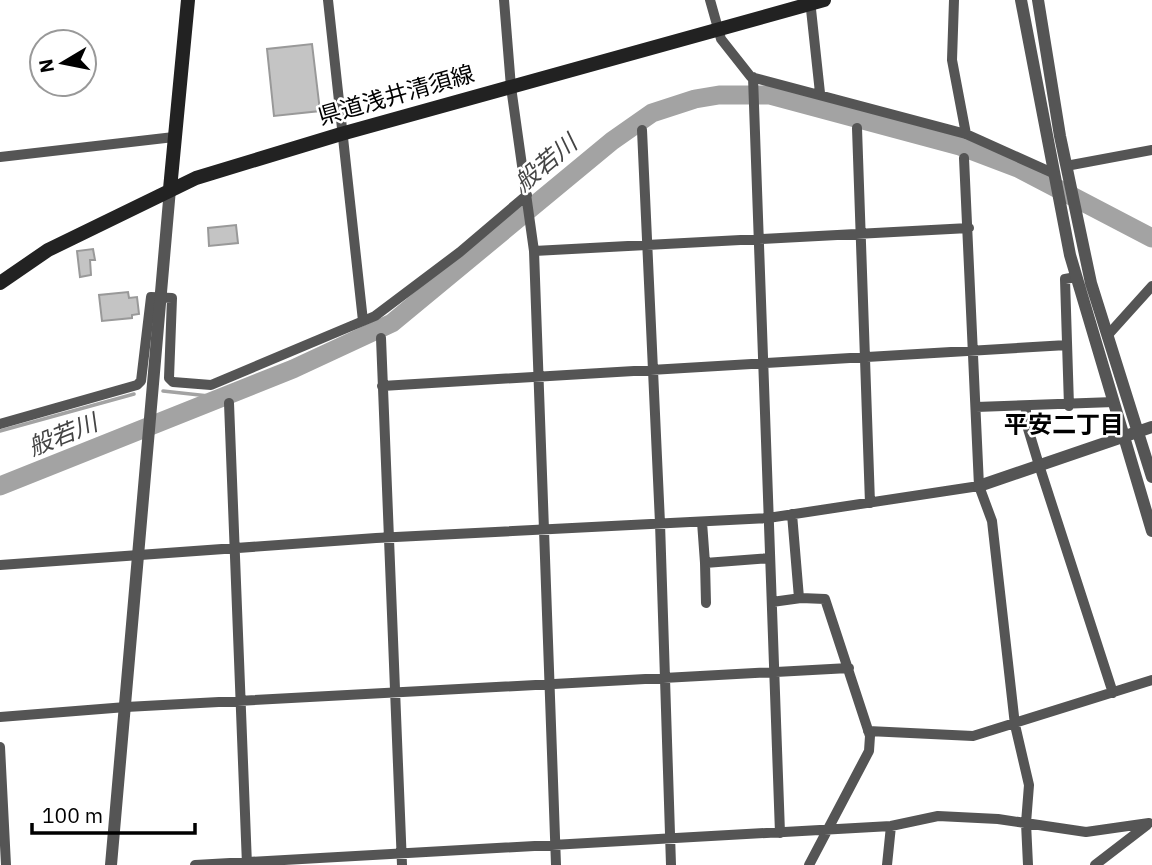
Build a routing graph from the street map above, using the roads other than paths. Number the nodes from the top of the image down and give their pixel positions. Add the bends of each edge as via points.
1 (188, 0) edge
2 (328, 0) edge
3 (504, 0) edge
4 (710, 0) edge
5 (824, 0) edge
6 (954, 0) edge
7 (1021, 0) edge
8 (1038, 0) edge
9 (809, 2) edge
10 (717, 29) junction
11 (753, 77) junction
12 (511, 87) junction
13 (820, 93) junction
14 (857, 128) dead end
15 (642, 130) dead end
16 (341, 134) junction
17 (966, 134) junction
18 (174, 137) junction
19 (1152, 150) edge
20 (0, 157) edge
21 (964, 158) dead end
22 (1059, 173) junction
23 (170, 189) junction
24 (527, 195) junction
25 (969, 228) junction
26 (859, 234) junction
27 (760, 239) junction
28 (648, 244) junction
29 (534, 251) junction
30 (1076, 277) junction
31 (0, 283) edge
32 (1152, 286) edge
33 (161, 296) junction
34 (363, 321) junction
35 (1107, 336) junction
36 (381, 338) dead end
37 (1067, 345) junction
38 (974, 351) junction
39 (865, 358) junction
40 (764, 364) junction
41 (653, 370) junction
42 (538, 376) junction
43 (383, 386) junction
44 (1114, 402) junction
45 (229, 403) dead end
46 (1026, 406) junction
47 (1069, 406) junction
48 (976, 407) junction
49 (0, 424) edge
50 (1152, 427) edge
51 (1131, 433) junction
52 (1039, 465) junction
53 (1152, 477) edge
54 (979, 486) junction
55 (870, 503) junction
56 (792, 514) junction
57 (768, 517) junction
58 (702, 522) junction
59 (660, 523) junction
60 (544, 531) junction
61 (1152, 531) edge
62 (388, 537) junction
63 (235, 548) junction
64 (139, 555) junction
65 (770, 558) junction
66 (705, 563) junction
67 (0, 565) edge
68 (799, 598) junction
69 (772, 602) junction
70 (706, 603) dead end
71 (849, 668) junction
72 (774, 673) junction
73 (665, 677) junction
74 (1152, 680) edge
75 (549, 685) junction
76 (1113, 693) junction
77 (396, 694) junction
78 (240, 702) junction
79 (126, 707) junction
80 (0, 717) edge
81 (1015, 725) junction
82 (868, 731) junction
83 (0, 747) edge
84 (1151, 822) edge
85 (1026, 823) junction
86 (891, 826) junction
87 (829, 830) junction
88 (780, 833) junction
89 (670, 840) junction
90 (555, 846) junction
91 (402, 853) junction
92 (247, 864) edge
93 (6, 865) edge
94 (111, 865) edge
95 (195, 865) edge
96 (402, 865) edge
97 (556, 865) edge
98 (671, 865) edge
99 (809, 865) edge
100 (887, 865) edge
101 (1028, 865) edge
102 (1095, 865) edge

1 - 18 main road
2 - 16 street
3 - 12 street
4 - 10 street
5 - 9 main road, 県道浅井清須線
6 - 17 street via 952,60
7 - 22 street
8 - 22 street
9 - 10 main road, 県道浅井清須線
9 - 13 street
10 - 11 street
10 - 12 main road, 県道浅井清須線
11 - 13 street
11 - 27 street
12 - 16 main road, 県道浅井清須線
12 - 24 street
13 - 17 street
14 - 26 street
15 - 28 street
16 - 23 main road, 県道浅井清須線
16 - 34 street
17 - 22 street
18 - 20 street
18 - 23 main road
19 - 22 street
21 - 25 street
22 - 30 street
22 - 35 street via 1070,187
23 - 31 main road, 県道浅井清須線 via 48,250
23 - 33 street
24 - 29 street
24 - 34 street via 392,306
25 - 26 street
25 - 38 street
26 - 27 street
26 - 39 street
27 - 28 street
27 - 40 street
28 - 29 street
28 - 41 street
29 - 42 street
30 - 37 street via 1065,279
30 - 44 street
32 - 35 street
33 - 34 street via 172,298 169,378 173,382 211,386
33 - 49 street via 149,299 137,385
33 - 64 street
35 - 51 street
36 - 43 street
37 - 38 street
37 - 47 street
38 - 39 street
38 - 48 street
39 - 40 street
39 - 55 street
40 - 41 street
40 - 57 street
41 - 42 street
41 - 59 street
42 - 43 street
42 - 60 street
43 - 62 street
44 - 47 street
44 - 51 street
45 - 63 street
46 - 47 street
46 - 48 street
46 - 52 street
48 - 54 street
50 - 51 street
51 - 52 street
51 - 53 street
51 - 61 street
52 - 54 street
52 - 76 street
54 - 55 street
54 - 81 street via 992,521 999,567
55 - 56 street
56 - 57 street
56 - 68 street
57 - 58 street
57 - 65 street
58 - 59 street
58 - 66 street
59 - 60 street
59 - 73 street
60 - 62 street
60 - 75 street
62 - 63 street
62 - 77 street
63 - 64 street
63 - 78 street
64 - 67 street
64 - 79 street
65 - 66 street
65 - 69 street
66 - 70 street
68 - 69 street
68 - 71 street via 825,599
69 - 72 street
71 - 72 street
71 - 82 street
72 - 73 street
72 - 88 street
73 - 75 street
73 - 89 street
74 - 76 street
75 - 77 street
75 - 90 street
76 - 81 street
77 - 78 street
77 - 91 street
78 - 79 street
78 - 92 street
79 - 80 street
79 - 94 street
81 - 82 street via 973,736
81 - 85 street via 1029,785
82 - 87 street via 869,751
83 - 93 street
84 - 85 street via 1086,832
84 - 102 street
85 - 86 street via 939,816
85 - 101 street
86 - 87 street
86 - 100 street
87 - 88 street
87 - 99 street
88 - 89 street
89 - 90 street
89 - 98 street
90 - 91 street
90 - 97 street
91 - 92 street
91 - 96 street
92 - 95 street

